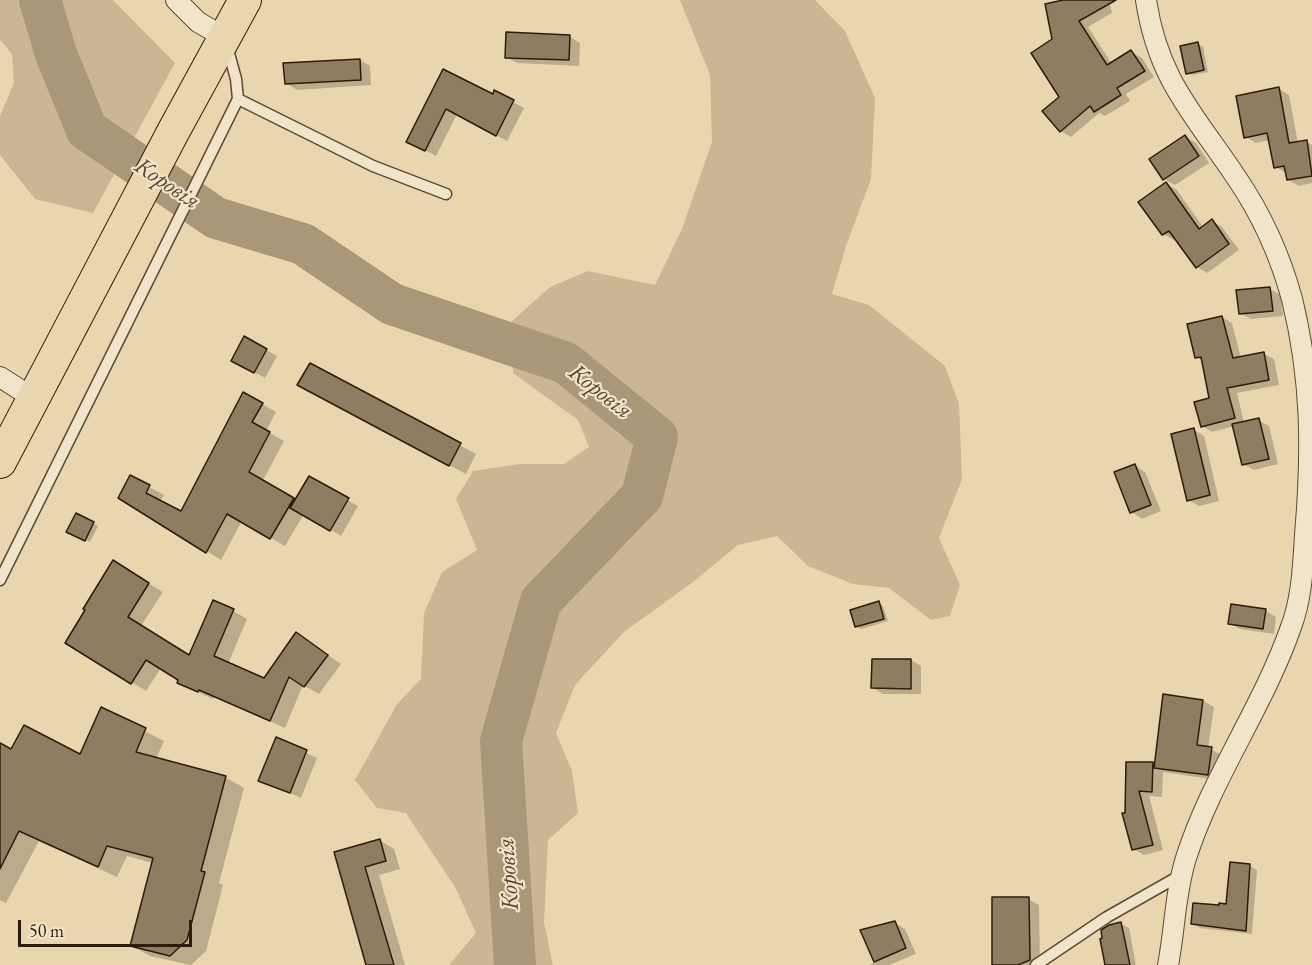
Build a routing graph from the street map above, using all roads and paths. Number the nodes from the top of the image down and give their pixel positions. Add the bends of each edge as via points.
1 (176, 0) edge
2 (245, 0) edge
3 (1146, 0) edge
4 (224, 37) junction
5 (238, 99) junction
6 (446, 194) dead end
7 (1307, 344) edge
8 (0, 377) edge
9 (33, 398) junction
10 (0, 462) edge
11 (1311, 481) edge
12 (0, 580) edge
13 (1181, 874) junction
14 (1036, 965) edge
15 (1168, 965) edge

1 - 4 street via 198,22
2 - 4 main road
3 - 7 street via 1156,45 1168,75 1272,239
4 - 5 lane
4 - 9 main road
5 - 6 lane via 373,165
5 - 12 lane
7 - 11 street
8 - 9 street
9 - 10 main road
11 - 13 street via 1292,626 1192,842
13 - 14 lane
13 - 15 street

